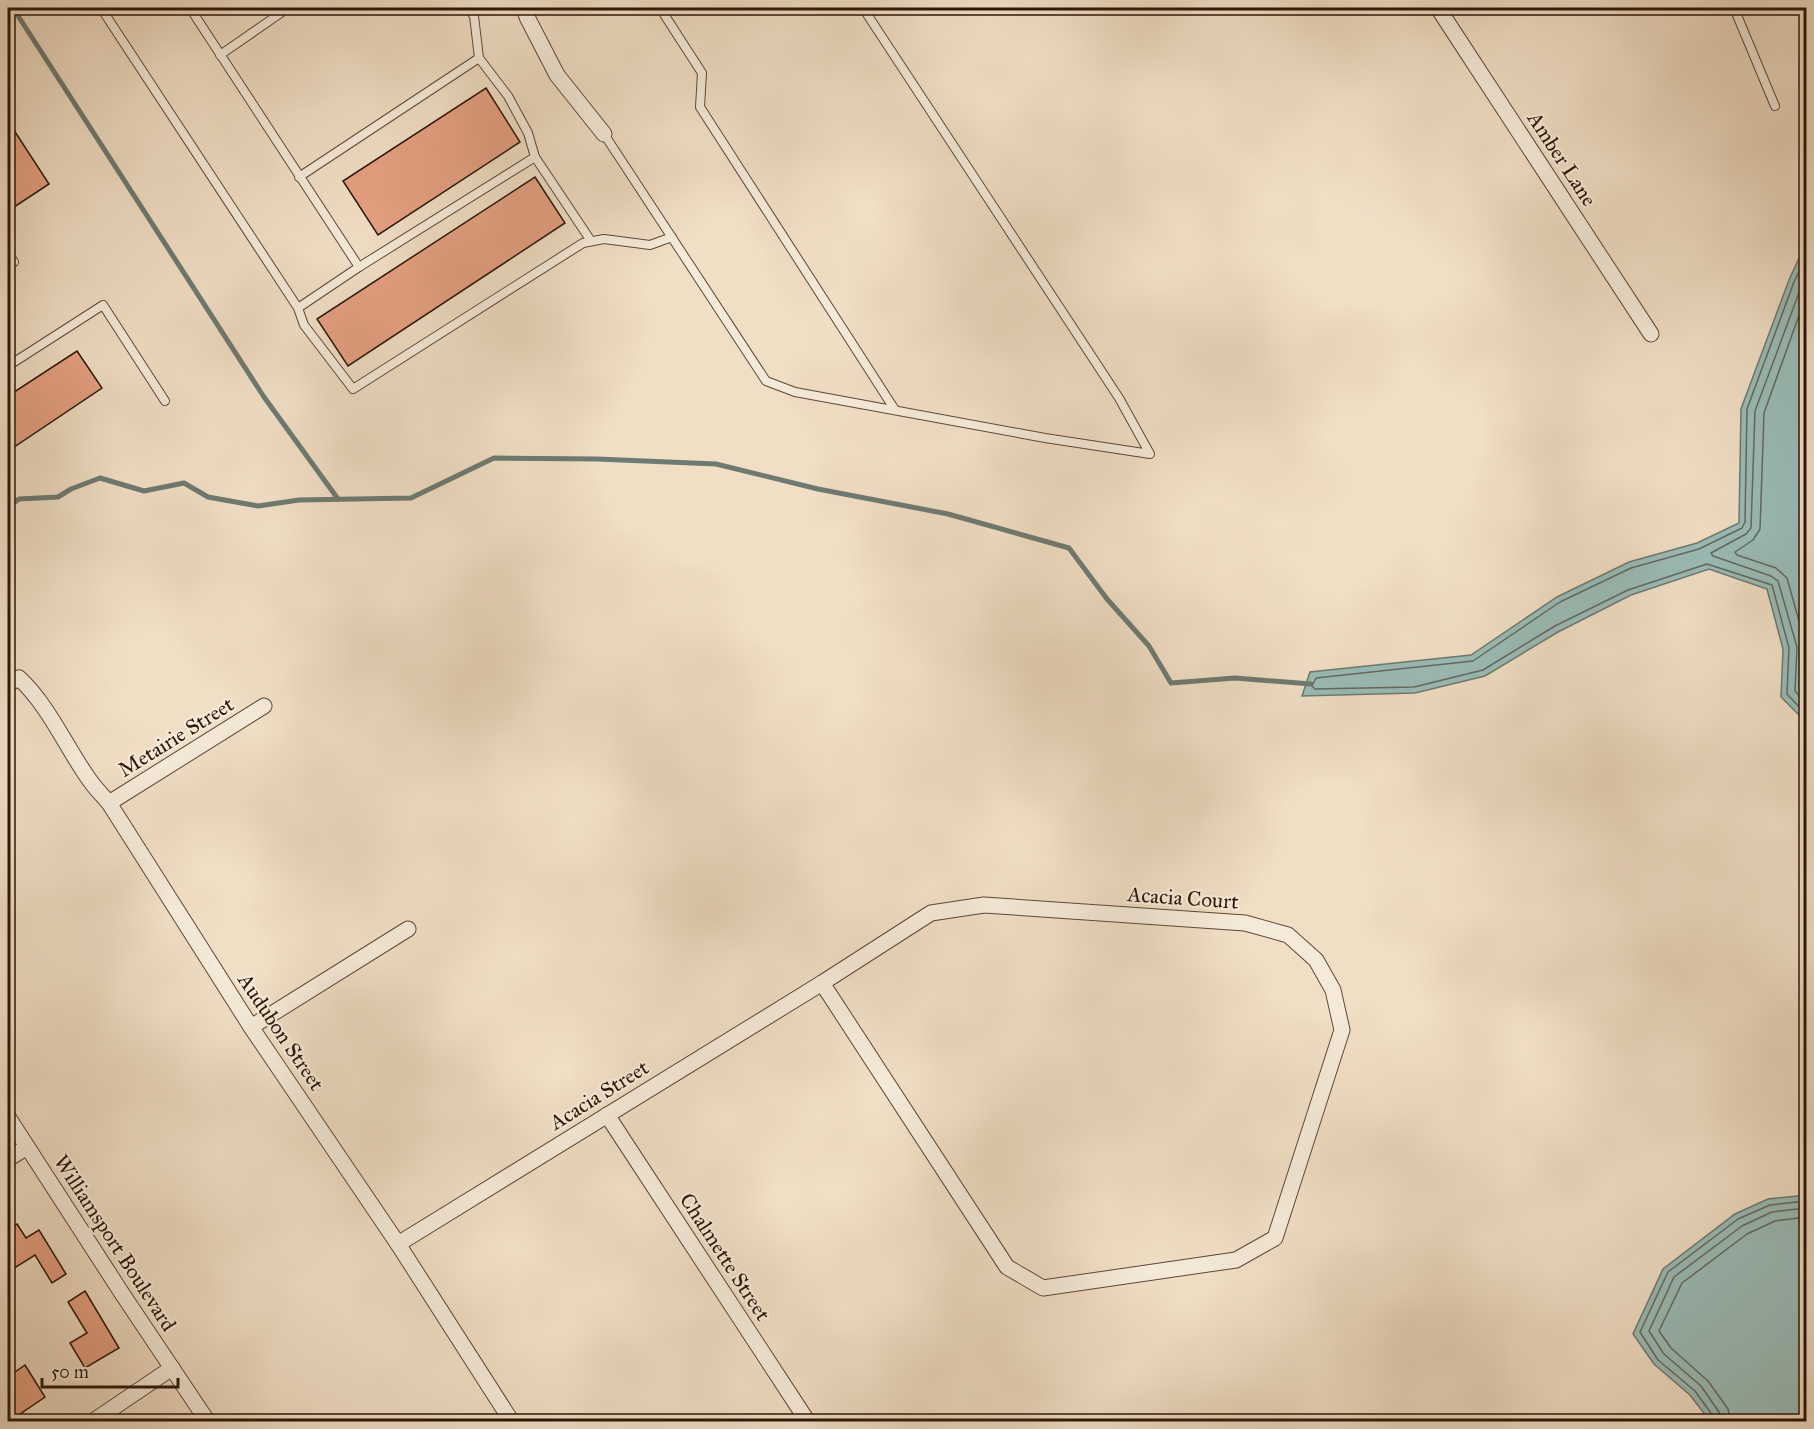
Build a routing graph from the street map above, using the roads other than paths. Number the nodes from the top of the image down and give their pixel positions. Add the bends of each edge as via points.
1 (101, 8) edge
2 (190, 8) edge
3 (288, 8) edge
4 (468, 8) edge
5 (524, 8) edge
6 (660, 8) edge
7 (863, 8) edge
8 (1438, 8) edge
9 (1734, 8) edge
10 (220, 55) junction
11 (479, 58) junction
12 (1775, 106) dead end
13 (604, 135) joint
14 (535, 157) junction
15 (299, 177) junction
16 (672, 237) junction
17 (591, 242) junction
18 (8, 253) edge
19 (14, 262) dead end
20 (359, 267) junction
21 (298, 308) junction
22 (1651, 334) dead end
23 (8, 366) edge
24 (165, 401) dead end
25 (896, 410) junction
26 (8, 684) edge
27 (264, 706) dead end
28 (109, 803) junction
29 (408, 929) dead end
30 (822, 983) junction
31 (251, 1027) junction
32 (607, 1115) junction
33 (8, 1117) edge
34 (27, 1147) junction
35 (8, 1159) edge
36 (399, 1244) junction
37 (172, 1368) junction
38 (92, 1422) edge
39 (208, 1422) edge
40 (512, 1422) edge
41 (808, 1422) edge

1 - 21 lane
2 - 10 lane
3 - 10 lane
4 - 11 lane via 474,16
5 - 13 street via 557,75
6 - 25 lane via 702,73 700,107
7 - 25 lane via 1119,399 1150,454
8 - 22 street, Amber Lane
9 - 12 lane
10 - 15 lane
11 - 14 lane via 508,96 528,133
11 - 15 lane
13 - 16 lane
14 - 17 lane
14 - 20 lane
15 - 20 lane
16 - 17 lane via 650,245 604,239
16 - 25 lane via 766,381 795,392
17 - 21 lane via 583,243 353,389 304,325
18 - 19 lane
20 - 21 lane
23 - 24 lane via 103,304
26 - 28 street, Audubon Street via 19,678 30,689
27 - 28 street, Metairie Street
28 - 31 street, Audubon Street
29 - 31 street
30 - 30 street, Acacia Court via 931,913 984,905 1245,923 1288,935 1316,960 1333,990 1342,1030 1275,1238 1236,1260 1043,1288 1007,1267
30 - 32 street, Acacia Street
31 - 36 street, Audubon Street
32 - 36 street, Acacia Street
32 - 41 street, Chalmette Street
33 - 34 street, Williamsport Boulevard
34 - 35 street
34 - 37 street, Williamsport Boulevard
36 - 40 street, Audubon Street
37 - 38 street
37 - 39 street, Williamsport Boulevard

